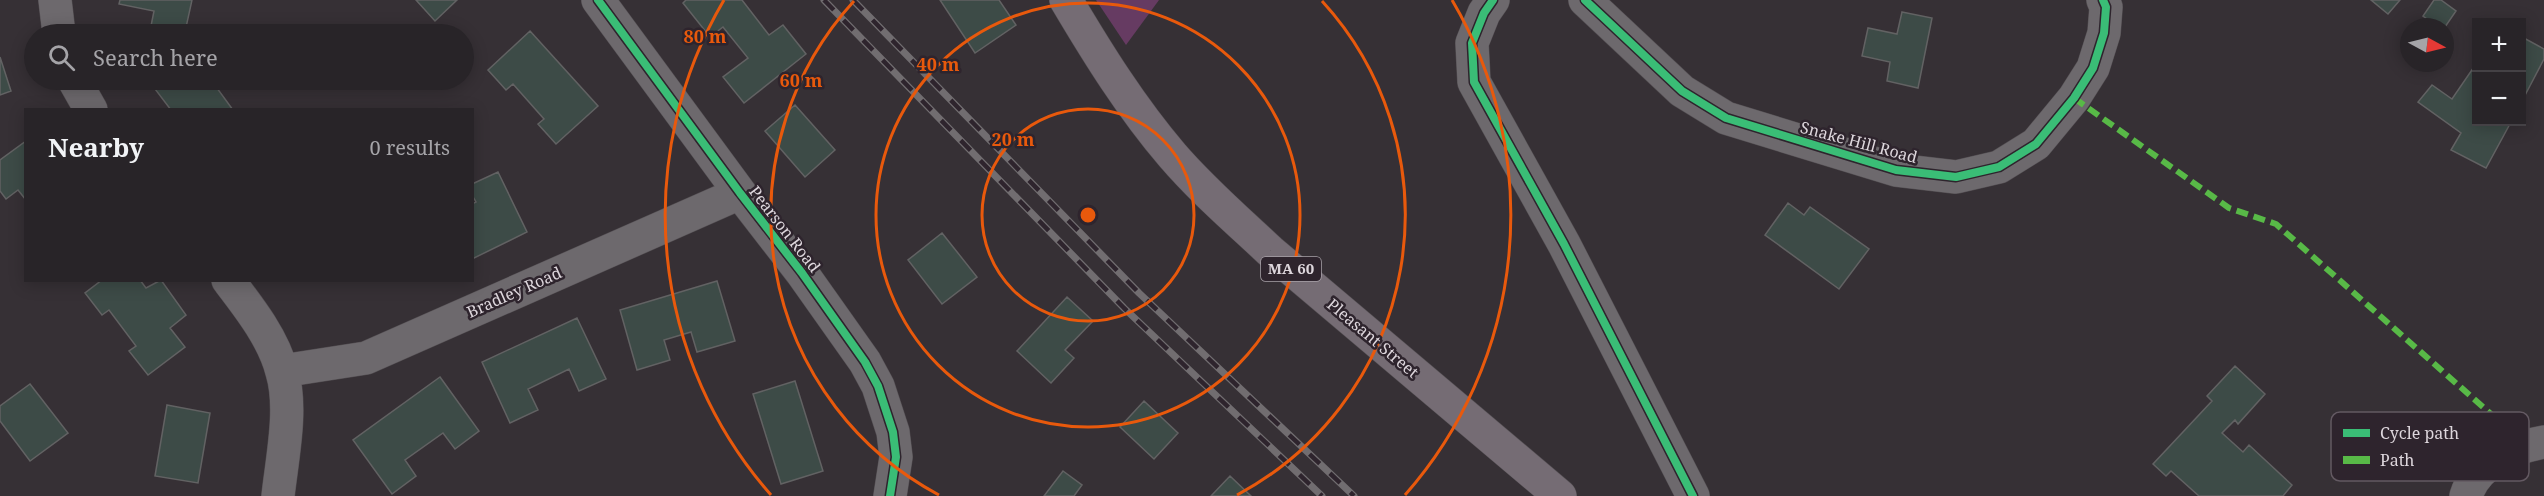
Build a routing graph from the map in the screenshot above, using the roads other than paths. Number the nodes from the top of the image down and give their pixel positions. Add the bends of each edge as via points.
1 (55, 0) edge
2 (598, 0) edge
3 (1066, 0) edge
4 (1493, 0) edge
5 (1584, 0) edge
6 (2103, 0) edge
7 (58, 24) edge
8 (80, 90) edge
9 (90, 108) edge
10 (740, 193) junction
11 (229, 282) edge
12 (282, 371) junction
13 (2544, 442) edge
14 (2529, 444) edge
15 (2476, 481) edge
16 (278, 496) edge
17 (890, 496) edge
18 (1560, 496) edge
19 (1693, 496) edge
20 (2466, 496) edge

1 - 7 street
2 - 10 street, Pearson Road
3 - 18 main road, Pleasant Street / MA 60 via 1149,127 1227,211
4 - 19 street via 1472,43 1474,82 1564,244
5 - 6 street, Snake Hill Road via 1682,91 1726,118 1896,170 1956,177 1999,167 2036,144 2093,68 2104,33
8 - 9 street
10 - 12 street, Bradley Road via 366,358
10 - 17 street, Pearson Road via 866,362 878,386 893,432 896,457
11 - 12 street via 257,322
12 - 16 street via 286,400
13 - 14 street
15 - 20 street

